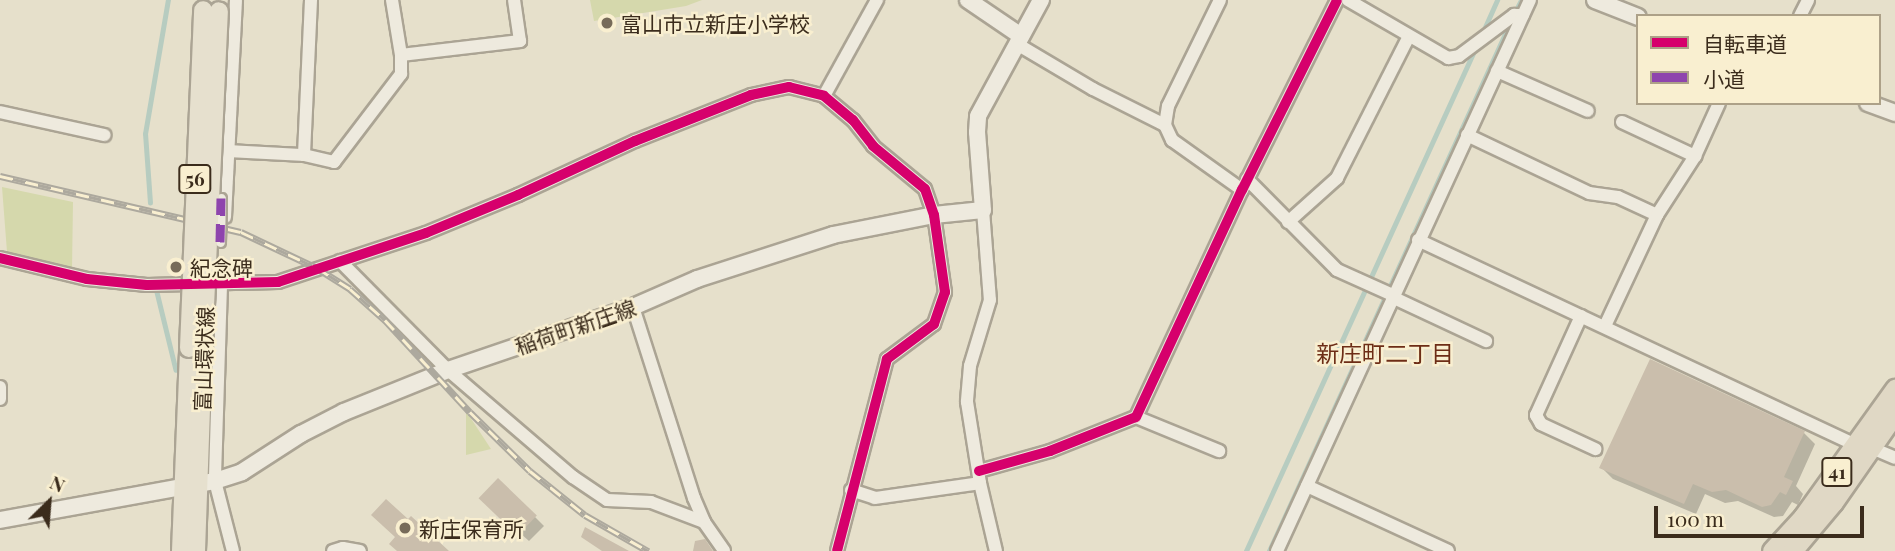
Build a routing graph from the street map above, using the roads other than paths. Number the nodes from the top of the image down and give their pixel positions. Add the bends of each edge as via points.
1 (236, 0) edge
2 (311, 0) edge
3 (392, 0) edge
4 (514, 0) edge
5 (877, 0) edge
6 (968, 0) edge
7 (1041, 0) edge
8 (1220, 0) edge
9 (1337, 0) edge
10 (1348, 0) edge
11 (1530, 0) edge
12 (1599, 1) edge
13 (212, 5) edge
14 (1523, 15) junction
15 (1636, 16) edge
16 (1409, 36) junction
17 (1019, 40) junction
18 (401, 55) junction
19 (1497, 71) junction
20 (824, 96) junction
21 (1718, 105) edge
22 (1873, 105) edge
23 (1588, 111) dead end
24 (0, 112) edge
25 (1895, 113) edge
26 (1622, 122) dead end
27 (1165, 125) junction
28 (105, 135) dead end
29 (1467, 135) junction
30 (229, 151) junction
31 (304, 155) junction
32 (1695, 156) junction
33 (1245, 184) junction
34 (221, 198) dead end
35 (984, 210) junction
36 (934, 215) junction
37 (1657, 215) junction
38 (225, 217) dead end
39 (1288, 222) junction
40 (1418, 240) junction
41 (220, 242) dead end
42 (0, 258) edge
43 (340, 261) junction
44 (221, 285) junction
45 (1391, 295) junction
46 (633, 307) junction
47 (1581, 316) junction
48 (1605, 326) junction
49 (1486, 341) dead end
50 (448, 370) junction
51 (0, 387) edge
52 (1895, 388) edge
53 (0, 399) edge
54 (1895, 413) edge
55 (1136, 417) junction
56 (1865, 447) junction
57 (1595, 449) dead end
58 (1219, 451) dead end
59 (1895, 458) edge
60 (979, 477) junction
61 (200, 484) junction
62 (1307, 486) junction
63 (851, 490) junction
64 (0, 520) edge
65 (704, 522) junction
66 (181, 551) edge
67 (196, 551) edge
68 (233, 551) edge
69 (333, 551) edge
70 (360, 551) edge
71 (724, 551) edge
72 (837, 551) edge
73 (996, 551) edge
74 (1277, 551) edge
75 (1448, 551) edge
76 (1772, 551) edge
77 (1791, 551) edge

1 - 30 street
2 - 31 street
3 - 18 street
4 - 18 street via 520,41
5 - 20 street
6 - 17 main road
7 - 17 main road
8 - 27 street via 1168,106
9 - 33 street
10 - 16 street
11 - 14 street
12 - 15 main road
13 - 61 main road, 富山環状線 / 56, bridge via 196,348
14 - 16 street via 1514,15 1459,56 1448,58
14 - 19 street
16 - 39 street via 1337,178
17 - 27 street via 1093,89
17 - 35 main road via 978,116
18 - 31 street via 401,74 334,162
19 - 23 street
19 - 29 street
20 - 36 street via 853,120 873,146 925,189
20 - 43 street via 789,87 751,95 426,233
21 - 32 street
22 - 25 main road
24 - 28 street
26 - 32 street
27 - 33 street via 1172,140
29 - 37 street via 1589,193 1618,197
29 - 40 street
30 - 31 street
30 - 38 street
32 - 37 street
33 - 39 street
33 - 55 street
34 - 41 street, bridge
35 - 36 main road, 稲荷町新庄線
35 - 60 street via 990,300 970,366 967,402
36 - 46 main road, 稲荷町新庄線 via 796,245
36 - 63 street via 945,292 934,324 887,359
37 - 48 street
39 - 45 street via 1337,270
40 - 45 street
40 - 47 street
42 - 44 street via 87,279
43 - 44 street via 278,282
43 - 50 street
44 - 61 street
45 - 49 street
45 - 62 street
46 - 50 main road, 稲荷町新庄線
46 - 65 street
47 - 48 street
47 - 57 street via 1536,415 1541,424
48 - 56 street
50 - 61 main road, 稲荷町新庄線 via 344,412 242,472
50 - 65 street via 573,477 607,500 651,502
51 - 53 street
52 - 56 highway, 41
54 - 56 highway, 41
55 - 58 street
55 - 60 street
56 - 59 street
56 - 76 highway, 41
56 - 77 highway, 41 via 1833,502
60 - 63 street via 875,498
60 - 73 street
61 - 64 main road, 稲荷町新庄線
61 - 66 main road, 富山環状線 / 56
61 - 67 main road, 富山環状線 / 56
61 - 68 street
62 - 74 street
62 - 75 street
63 - 72 street
65 - 71 street
69 - 70 street

